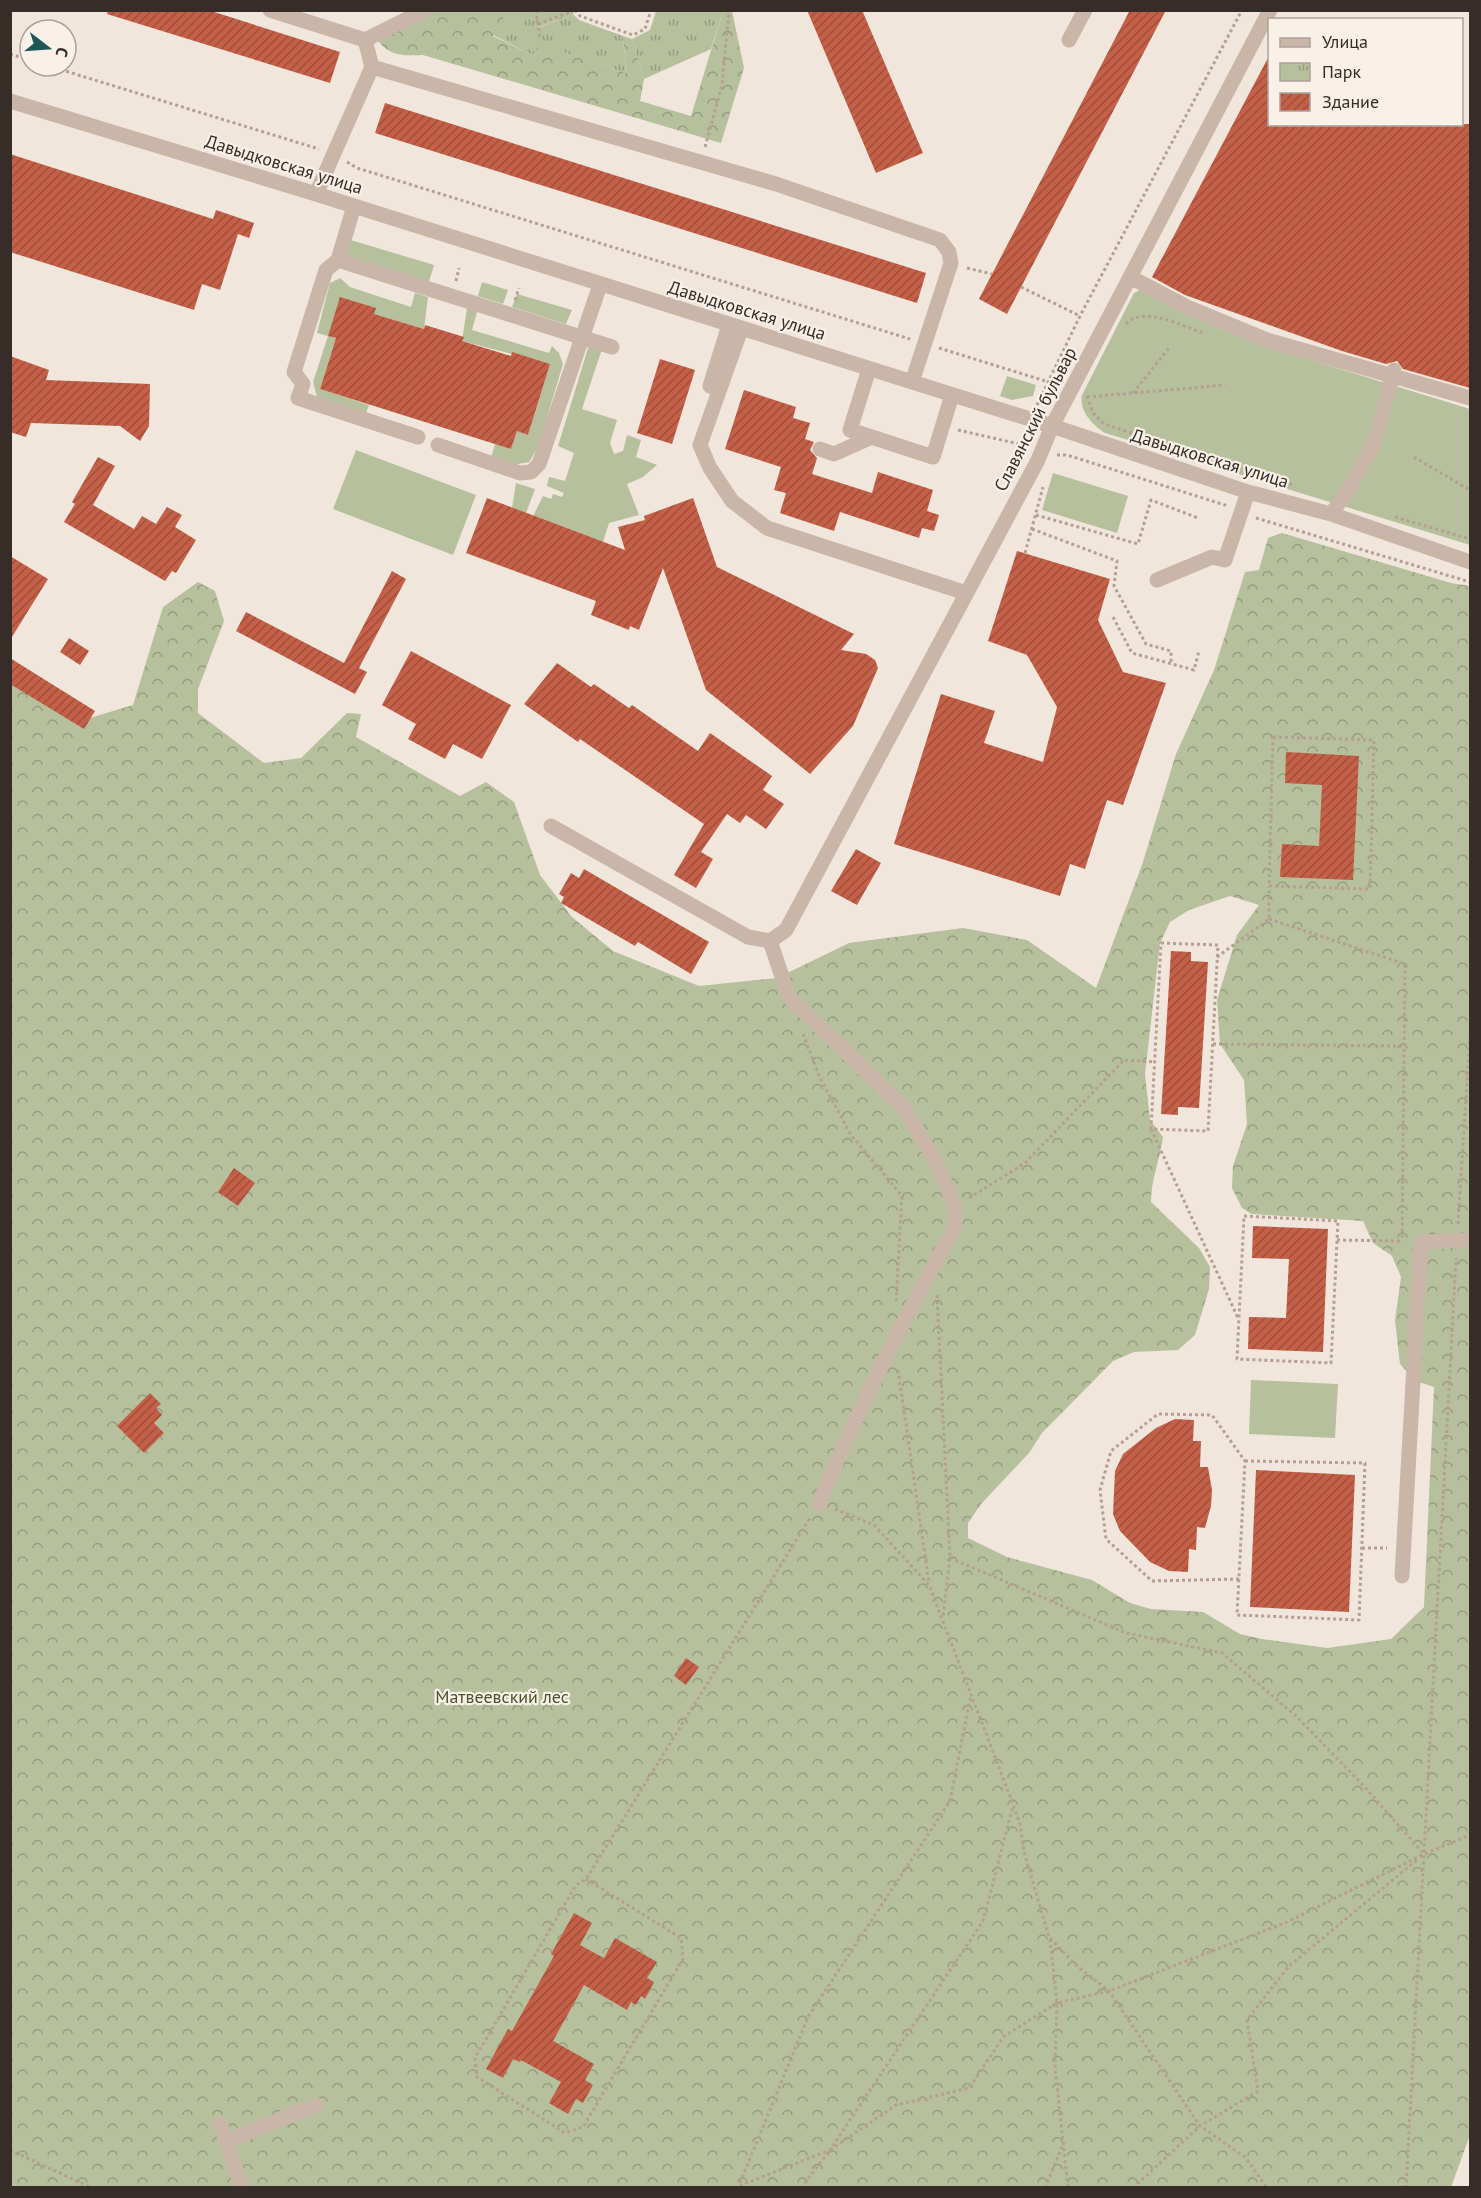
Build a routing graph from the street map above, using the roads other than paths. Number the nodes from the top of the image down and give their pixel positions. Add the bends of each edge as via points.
1 (270, 10) edge
2 (425, 10) edge
3 (1085, 10) edge
4 (1270, 10) edge
5 (364, 40) junction
6 (1070, 40) dead end
7 (372, 67) junction
8 (10, 101) edge
9 (316, 194) junction
10 (354, 206) junction
11 (338, 260) junction
12 (1130, 277) junction
13 (600, 285) junction
14 (735, 327) junction
15 (581, 337) junction
16 (612, 347) dead end
17 (869, 369) junction
18 (1392, 373) junction
19 (912, 382) junction
20 (952, 395) junction
21 (1470, 398) edge
22 (1052, 426) junction
23 (418, 437) dead end
24 (872, 437) junction
25 (438, 445) dead end
26 (820, 449) dead end
27 (689, 454) dead end
28 (1248, 492) junction
29 (1331, 514) junction
30 (1470, 562) edge
31 (1157, 580) dead end
32 (966, 593) junction
33 (551, 826) dead end
34 (770, 941) junction
35 (1464, 1240) edge
36 (819, 1504) road end
37 (1402, 1576) dead end
38 (316, 2105) dead end
39 (220, 2123) dead end
40 (226, 2141) junction
41 (242, 2187) edge

1 - 5 street
2 - 5 street
3 - 6 street
4 - 12 street, Славянский бульвар
5 - 7 street
7 - 9 street
7 - 19 street via 776,184 940,240 951,263
8 - 9 street, Давыдковская улица
9 - 10 street, Давыдковская улица
10 - 11 street
10 - 13 street, Давыдковская улица
11 - 15 street
11 - 23 street via 326,270 294,372 303,384 298,398
12 - 18 street via 1187,307 1267,340
12 - 22 street, Славянский бульвар
13 - 14 street, Давыдковская улица
13 - 15 street
14 - 17 street, Давыдковская улица
14 - 27 street
14 - 32 street via 699,446 732,501 767,528
15 - 16 street
15 - 25 street via 539,464 531,472 520,473
17 - 19 street, Давыдковская улица
17 - 24 street via 850,430
18 - 21 street
18 - 29 street via 1375,441
19 - 20 street, Давыдковская улица
20 - 22 street, Давыдковская улица
20 - 24 street via 933,457
22 - 28 street, Давыдковская улица
22 - 32 street, Славянский бульвар via 1028,480
24 - 26 street via 834,454
28 - 29 street, Давыдковская улица
28 - 31 street via 1225,560 1212,557
29 - 30 street, Давыдковская улица
32 - 34 street, Славянский бульвар via 786,930
33 - 34 street via 748,937
34 - 36 street via 789,997 904,1108 936,1162 955,1206 955,1227 893,1339 844,1439
35 - 37 street via 1422,1242
38 - 40 street
39 - 40 street
40 - 41 street

